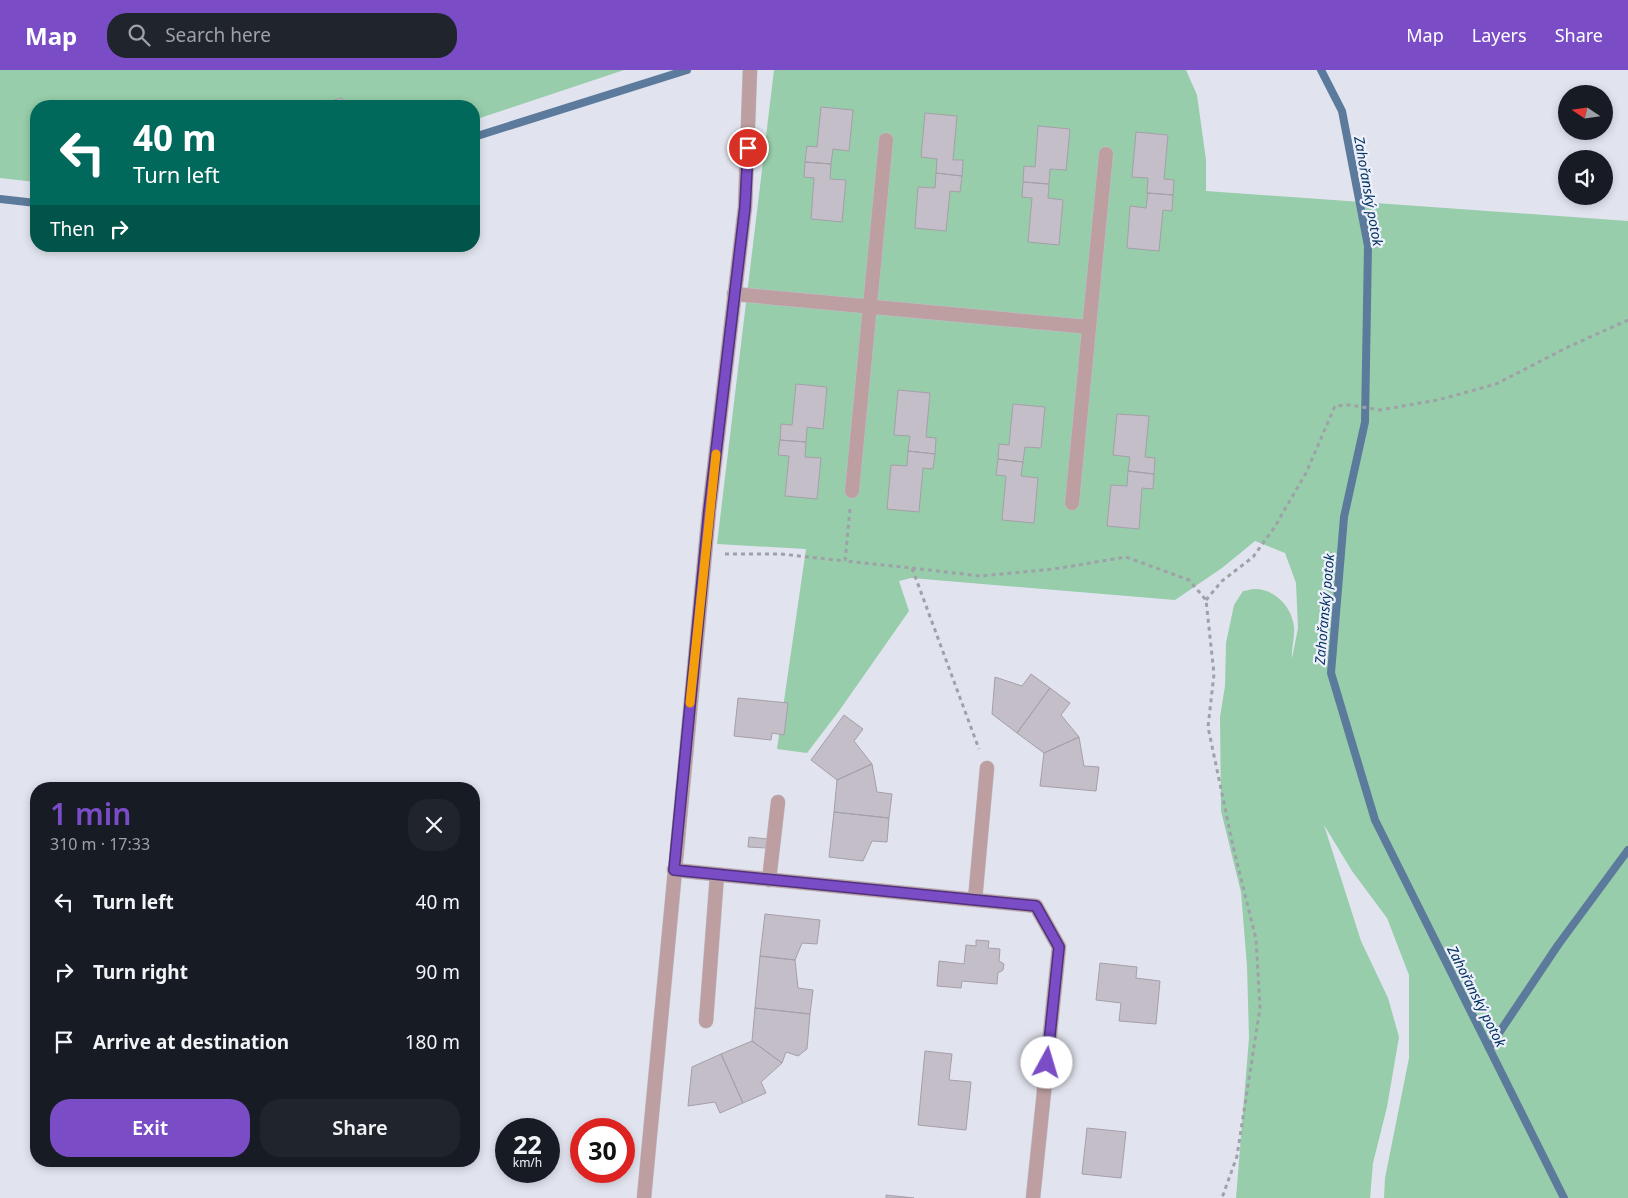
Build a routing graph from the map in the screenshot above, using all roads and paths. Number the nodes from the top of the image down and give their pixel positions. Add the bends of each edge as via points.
1 (750, 70) edge
2 (886, 140) dead end
3 (1106, 154) dead end
4 (734, 294) junction
5 (870, 307) junction
6 (1628, 320) edge
7 (1089, 327) junction
8 (852, 491) joint
9 (1072, 503) dead end
10 (704, 554) junction
11 (845, 561) junction
12 (912, 568) junction
13 (1206, 600) junction
14 (987, 768) joint
15 (778, 802) dead end
16 (674, 870) junction
17 (717, 875) junction
18 (769, 880) junction
19 (975, 900) junction
20 (706, 1021) dead end
21 (644, 1198) edge
22 (1033, 1198) edge
23 (1222, 1198) edge

1 - 4 street via 745,207
2 - 5 street
3 - 7 street
4 - 5 street
4 - 10 street
5 - 7 street
5 - 8 street
6 - 13 path via 1496,384 1438,400 1380,410 1335,406 1306,473 1274,528 1253,556 1222,581
7 - 9 street
8 - 11 path
10 - 11 path via 781,554
10 - 16 street
11 - 12 path
12 - 13 path via 980,576 1054,569 1126,557 1189,580
12 - 14 path
13 - 23 path via 1214,674 1208,727 1256,938 1260,1008 1237,1156
14 - 19 street
15 - 18 street
16 - 17 street
16 - 21 street
17 - 18 street
17 - 20 street
18 - 19 street
19 - 22 street via 1036,906 1059,947

